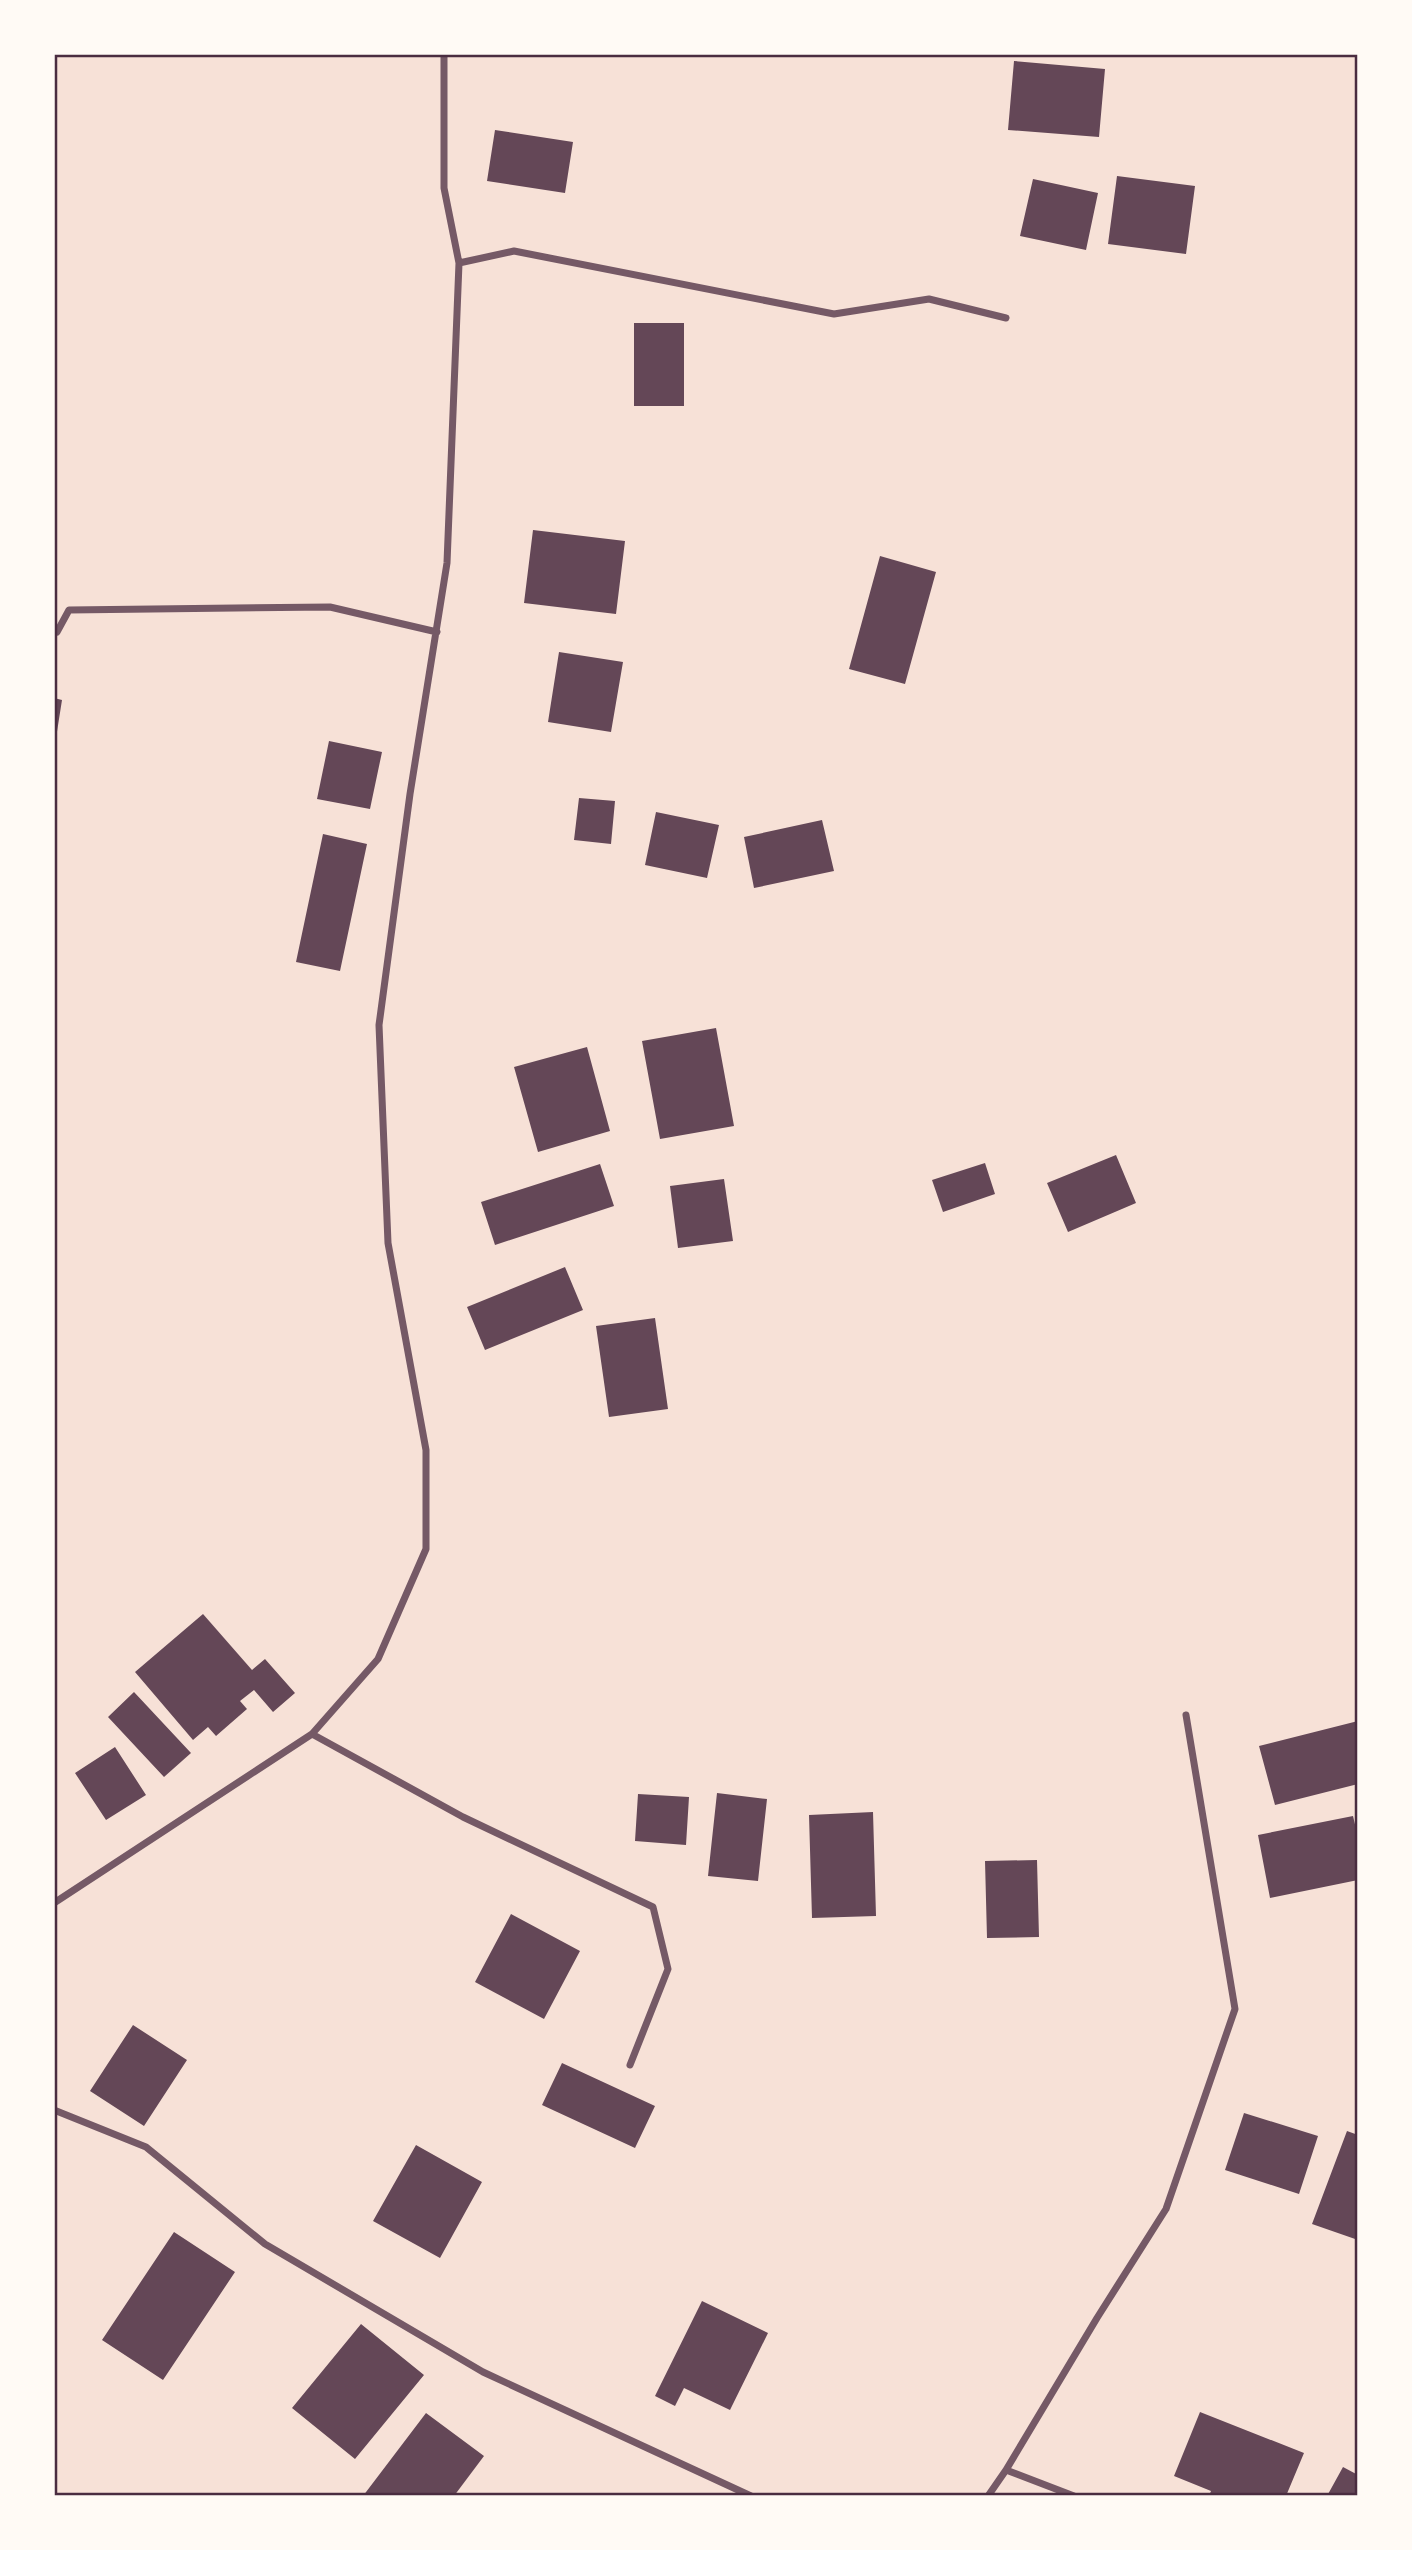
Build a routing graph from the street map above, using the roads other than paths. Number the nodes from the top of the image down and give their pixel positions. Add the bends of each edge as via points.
1 (444, 54) edge
2 (459, 263) junction
3 (1006, 318) dead end
4 (57, 632) dead end
5 (436, 632) junction
6 (1186, 1715) dead end
7 (312, 1734) junction
8 (54, 1903) edge
9 (630, 2065) dead end
10 (54, 2110) edge
11 (1006, 2470) junction
12 (751, 2496) edge
13 (988, 2496) edge
14 (1074, 2496) edge

1 - 2 street via 444,188
2 - 3 street via 514,251 834,314 929,299
2 - 5 street via 447,564
4 - 5 street via 69,610 330,607
5 - 7 street via 379,1025 388,1243 426,1450 426,1549 378,1659
6 - 11 street via 1236,2009 1166,2209
7 - 8 street
7 - 9 street via 463,1817 653,1907 668,1969
10 - 12 street via 146,2147 265,2244 483,2372
11 - 13 street
11 - 14 street

